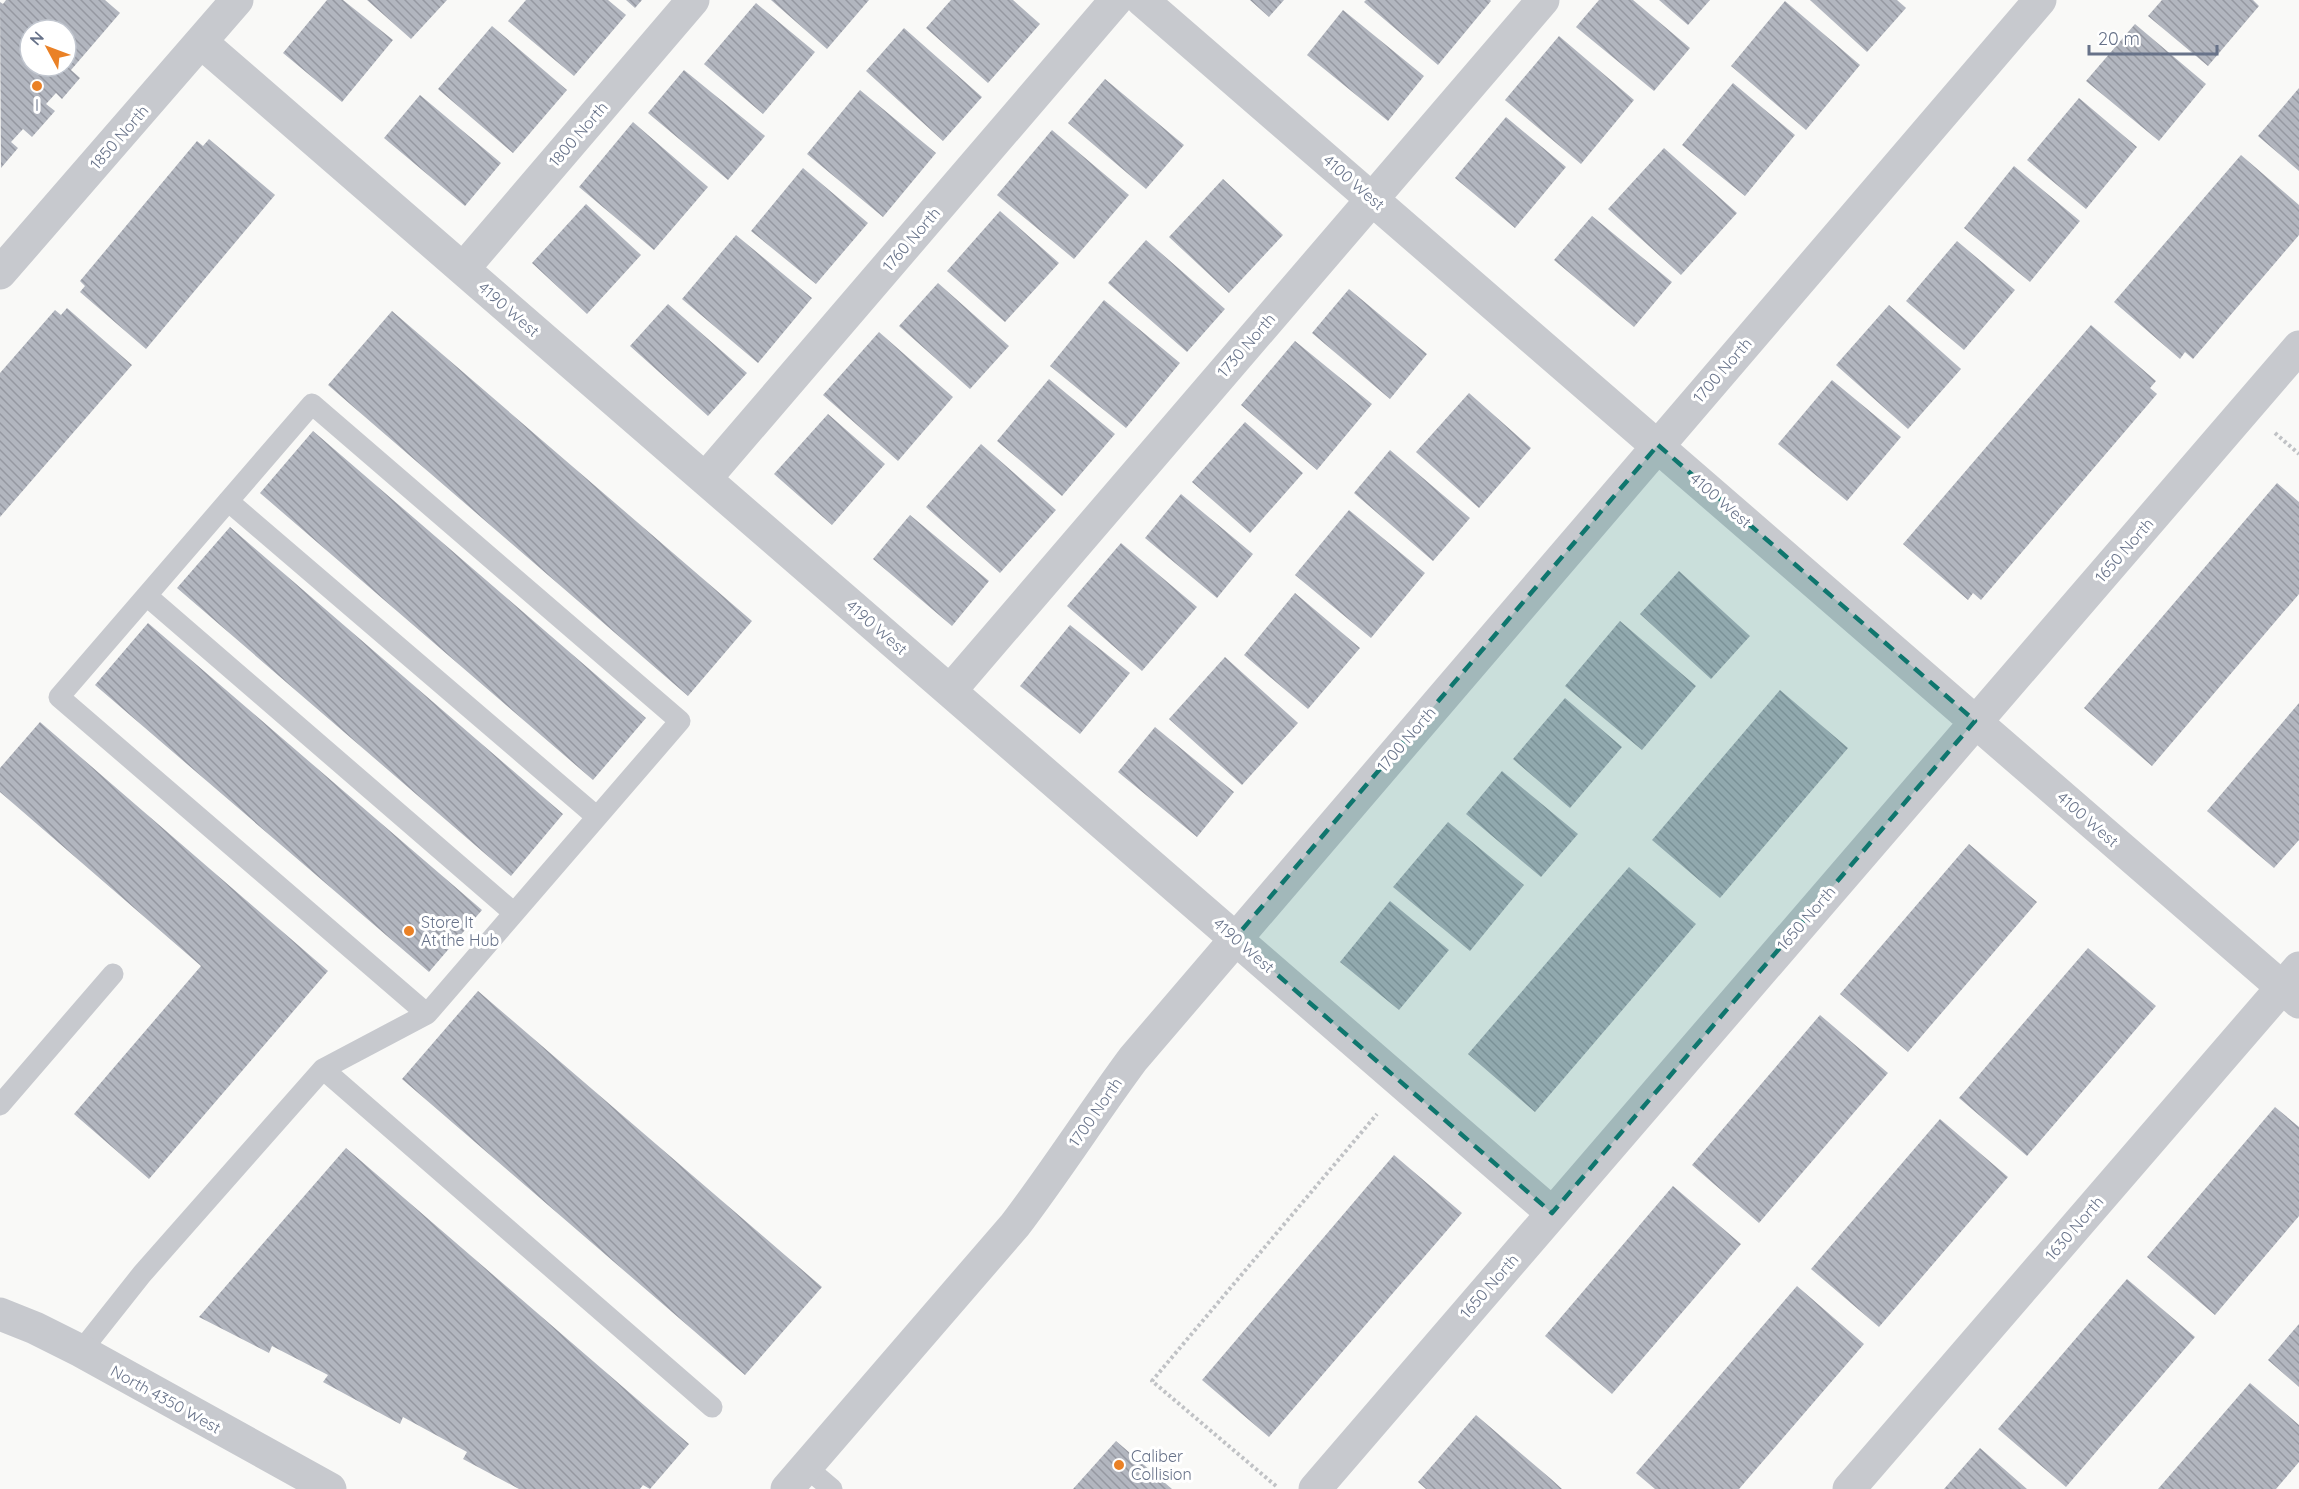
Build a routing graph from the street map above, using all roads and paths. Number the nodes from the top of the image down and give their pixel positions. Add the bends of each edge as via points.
1 (237, 0) edge
2 (693, 0) edge
3 (1116, 0) edge
4 (1142, 0) edge
5 (1543, 0) edge
6 (2040, 0) edge
7 (201, 42) junction
8 (1372, 198) junction
9 (463, 269) junction
10 (0, 273) edge
11 (2299, 347) edge
12 (2268, 427) dead end
13 (1658, 445) junction
14 (2299, 454) edge
15 (705, 479) junction
16 (228, 501) junction
17 (147, 596) junction
18 (950, 691) junction
19 (1975, 721) junction
20 (597, 817) junction
21 (514, 913) junction
22 (1235, 938) junction
23 (113, 974) dead end
24 (2293, 986) edge
25 (427, 1014) junction
26 (323, 1069) junction
27 (0, 1105) edge
28 (1383, 1108) dead end
29 (1552, 1213) junction
30 (0, 1314) edge
31 (81, 1351) junction
32 (712, 1407) dead end
33 (797, 1478) edge
34 (1279, 1488) edge
35 (330, 1489) edge
36 (832, 1489) edge
37 (1315, 1489) edge
38 (1849, 1489) edge

1 - 7 street, 1850 North
2 - 9 street, 1800 North
3 - 15 street, 1760 North
4 - 8 street, 4100 West
5 - 8 street, 1730 North
6 - 13 street, 1700 North
7 - 9 street, 4190 West
7 - 10 street, 1850 North
8 - 13 street, 4100 West
8 - 18 street, 1730 North
9 - 15 street, 4190 West
11 - 19 street, 1650 North
12 - 14 path
13 - 19 street, 4100 West
13 - 22 street, 1700 North
15 - 18 street, 4190 West
16 - 17 lane
16 - 20 lane
16 - 20 lane via 312,404 321,411 680,721
17 - 21 lane
17 - 25 lane via 59,697
18 - 22 street, 4190 West
19 - 24 street, 4100 West
19 - 29 street, 1650 North
20 - 21 lane
21 - 25 lane
22 - 29 street, 4190 West
22 - 33 street, 1700 North via 1133,1059 1015,1225
23 - 27 lane
24 - 38 street, 1630 North
25 - 26 lane
26 - 31 lane via 142,1274
26 - 32 lane
28 - 34 path via 1152,1381
29 - 37 street, 1650 North
30 - 31 street, North 4350 West
31 - 35 street, North 4350 West
33 - 36 lane

